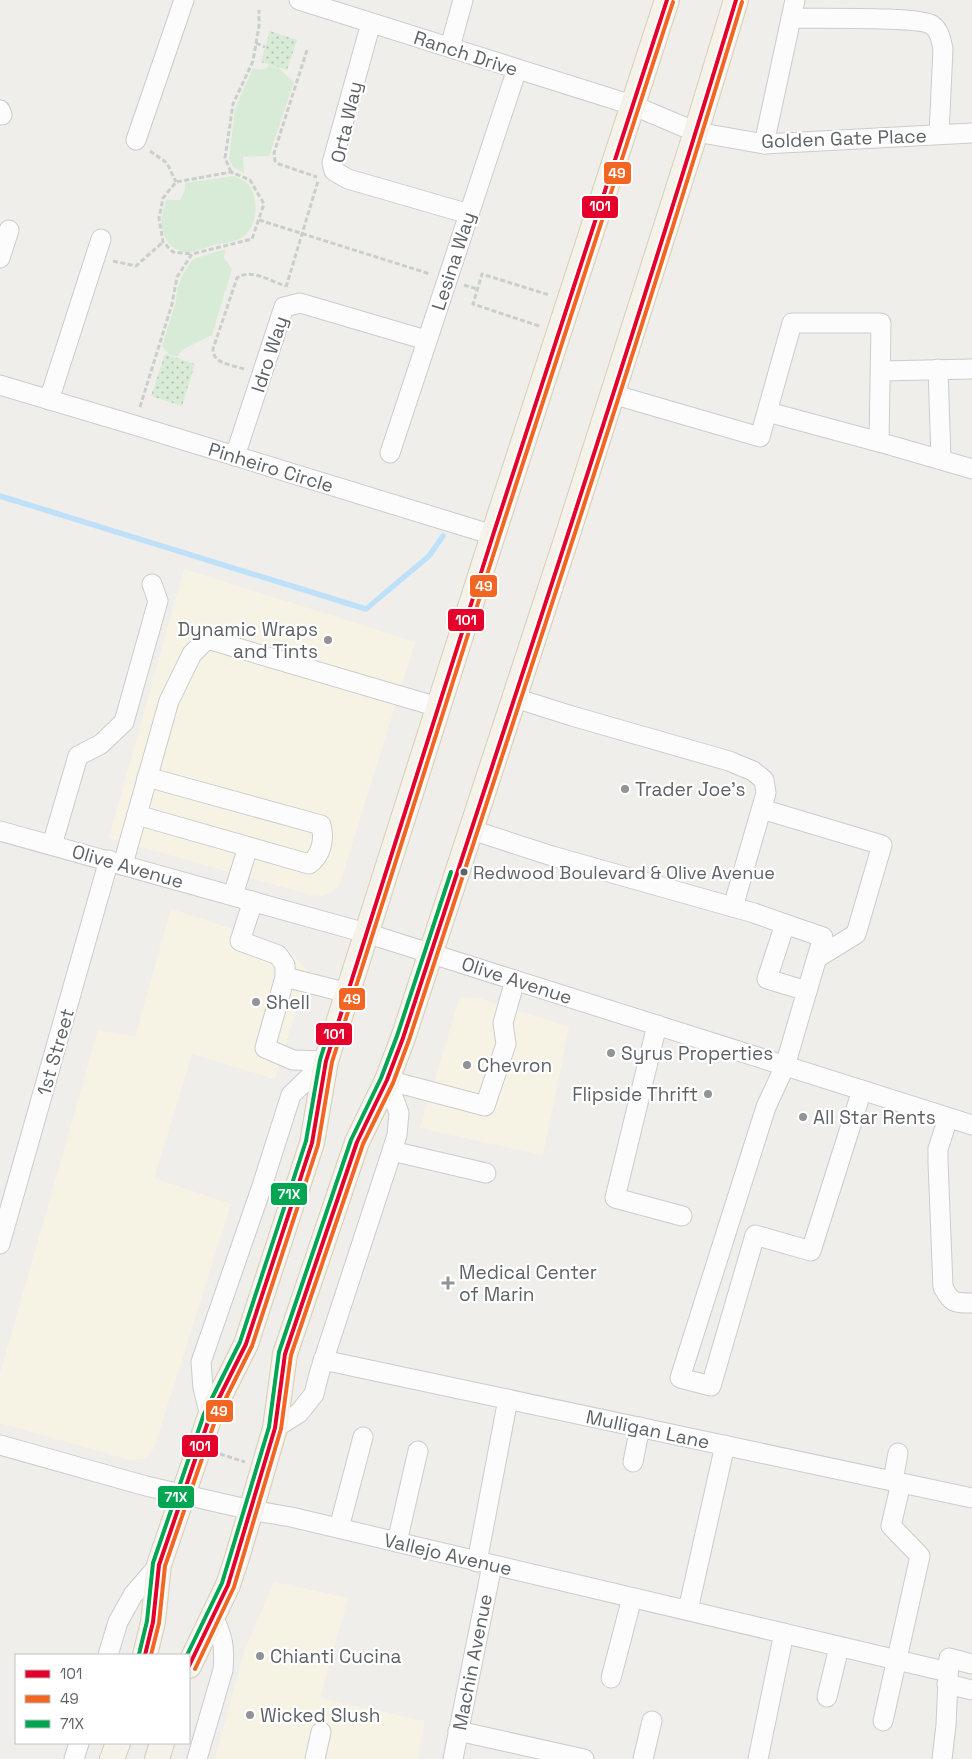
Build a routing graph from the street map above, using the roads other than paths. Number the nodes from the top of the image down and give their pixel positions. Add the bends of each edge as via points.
1 (184, 0) edge
2 (299, 0) edge
3 (463, 0) edge
4 (667, 0) edge
5 (736, 0) edge
6 (796, 0) edge
7 (791, 18) junction
8 (371, 23) junction
9 (450, 48) junction
10 (517, 69) junction
11 (632, 105) junction
12 (696, 132) junction
13 (972, 133) edge
14 (939, 134) junction
15 (136, 140) road end
16 (764, 144) junction
17 (469, 214) junction
18 (9, 230) dead end
19 (101, 239) dead end
20 (0, 258) edge
21 (426, 340) junction
22 (938, 369) junction
23 (972, 369) edge
24 (881, 371) junction
25 (0, 386) edge
26 (612, 394) junction
27 (50, 400) junction
28 (768, 412) junction
29 (879, 442) junction
30 (390, 453) dead end
31 (235, 456) junction
32 (941, 459) junction
33 (972, 469) edge
34 (493, 535) junction
35 (152, 584) dead end
36 (515, 698) junction
37 (438, 707) junction
38 (147, 777) junction
39 (762, 809) junction
40 (137, 816) junction
41 (472, 830) junction
42 (0, 831) edge
43 (52, 845) junction
44 (248, 847) junction
45 (116, 862) junction
46 (234, 895) junction
47 (253, 901) junction
48 (733, 907) junction
49 (785, 924) junction
50 (366, 933) junction
51 (430, 953) junction
52 (817, 958) junction
53 (285, 976) junction
54 (514, 980) junction
55 (806, 991) junction
56 (348, 993) junction
57 (657, 1025) junction
58 (326, 1061) junction
59 (785, 1066) junction
60 (387, 1080) junction
61 (862, 1090) junction
62 (948, 1118) junction
63 (972, 1125) edge
64 (392, 1151) junction
65 (486, 1173) dead end
66 (682, 1216) dead end
67 (0, 1244) edge
68 (972, 1303) edge
69 (323, 1360) junction
70 (508, 1399) junction
71 (210, 1416) junction
72 (640, 1427) junction
73 (275, 1428) junction
74 (363, 1437) dead end
75 (0, 1445) edge
76 (725, 1445) junction
77 (418, 1451) dead end
78 (898, 1453) dead end
79 (633, 1462) dead end
80 (897, 1482) junction
81 (184, 1495) junction
82 (972, 1498) edge
83 (251, 1510) junction
84 (339, 1528) junction
85 (397, 1542) junction
86 (485, 1563) junction
87 (159, 1566) junction
88 (632, 1598) junction
89 (688, 1610) junction
90 (213, 1616) junction
91 (784, 1633) junction
92 (839, 1647) junction
93 (108, 1654) edge
94 (145, 1654) edge
95 (896, 1660) junction
96 (190, 1664) edge
97 (972, 1664) edge
98 (611, 1678) dead end
99 (948, 1678) junction
100 (972, 1690) edge
101 (827, 1697) dead end
102 (652, 1721) dead end
103 (883, 1721) dead end
104 (458, 1731) junction
105 (322, 1732) dead end
106 (79, 1744) edge
107 (118, 1744) edge
108 (162, 1744) edge
109 (74, 1759) edge
110 (112, 1759) edge
111 (157, 1759) edge
112 (198, 1759) edge
113 (315, 1759) edge
114 (453, 1759) edge
115 (584, 1759) edge
116 (643, 1759) edge
117 (758, 1759) edge
118 (942, 1759) edge

1 - 15 street
2 - 8 street, Ranch Drive
3 - 9 street
4 - 11 main road
5 - 12 main road
6 - 7 street
7 - 14 street via 913,20 933,26 943,49
7 - 16 street
8 - 9 street, Ranch Drive
8 - 17 street, Orta Way via 332,163 334,171 348,179
9 - 10 street, Ranch Drive
10 - 11 street, Ranch Drive
10 - 17 street, Lesina Way
11 - 12 street, Golden Gate Place
11 - 34 main road
12 - 16 street, Golden Gate Place
12 - 26 main road
13 - 14 street, Golden Gate Place
14 - 16 street, Golden Gate Place
17 - 21 street, Lesina Way
18 - 20 street
19 - 27 street
21 - 30 street, Lesina Way
21 - 31 street, Idro Way via 300,303 284,307
22 - 23 street
22 - 24 street
22 - 32 street
24 - 28 street via 881,323 792,323
24 - 29 street
25 - 27 street, Pinheiro Circle
26 - 28 street via 760,436
26 - 36 main road
27 - 31 street, Pinheiro Circle
28 - 29 street
29 - 32 street
31 - 34 street, Pinheiro Circle
32 - 33 street
34 - 37 main road
35 - 43 street via 158,601 124,722 102,744 78,756
36 - 39 street via 729,761 753,771 764,780 766,793
36 - 41 main road
37 - 38 street, 1st Street via 207,638 192,654 169,701
37 - 50 main road
38 - 40 street, 1st Street
38 - 44 street via 322,826 324,834 317,858 309,864
39 - 48 street
39 - 52 street via 882,845 856,934
40 - 44 street
40 - 45 street, 1st Street
41 - 48 street
41 - 51 main road
42 - 43 street, Olive Avenue
43 - 45 street, Olive Avenue
44 - 46 street
45 - 46 street, Olive Avenue
45 - 67 street, 1st Street
46 - 47 street, Olive Avenue
47 - 50 street, Olive Avenue
47 - 53 street via 240,941 278,955 285,965
48 - 49 street
49 - 52 street via 823,937
49 - 55 street via 767,980
50 - 51 street, Olive Avenue
50 - 56 main road
51 - 54 street, Olive Avenue
51 - 60 main road
52 - 55 street
53 - 56 street
53 - 58 street via 265,1048 294,1060
54 - 57 street, Olive Avenue
54 - 60 street via 503,1022 506,1044 485,1106
55 - 59 street
56 - 58 main road
57 - 59 street, Olive Avenue
57 - 66 street via 615,1198
58 - 71 main road via 312,1143 246,1344
58 - 71 street via 291,1095 201,1362
59 - 61 street, Olive Avenue
59 - 61 street via 766,1107 680,1378 711,1386 755,1235 811,1251
60 - 64 street via 399,1113
60 - 73 main road via 357,1142 285,1354
61 - 62 street, Olive Avenue
62 - 63 street, Olive Avenue
62 - 68 street via 938,1149 943,1287 948,1298 956,1303
64 - 65 street
64 - 69 street
69 - 70 street, Mulligan Lane
69 - 73 street via 314,1394 299,1413
70 - 72 street, Mulligan Lane
70 - 86 street, Machin Avenue
71 - 81 main road
72 - 76 street, Mulligan Lane
72 - 79 street
73 - 83 main road
74 - 84 street
75 - 81 street, Vallejo Avenue
76 - 80 street, Mulligan Lane
76 - 89 street
77 - 85 street
78 - 80 street
80 - 82 street, Mulligan Lane
80 - 95 street via 891,1526 920,1556
81 - 83 street, Vallejo Avenue
81 - 87 main road
83 - 84 street, Vallejo Avenue
83 - 90 main road via 228,1585
84 - 85 street, Vallejo Avenue
85 - 86 street, Vallejo Avenue
86 - 88 street, Vallejo Avenue
86 - 104 street, Machin Avenue
87 - 93 street via 133,1595 118,1622
87 - 94 main road via 153,1622
88 - 89 street, Vallejo Avenue
88 - 98 street
89 - 91 street, Vallejo Avenue
90 - 96 main road
90 - 112 street via 222,1634 223,1670
91 - 92 street, Vallejo Avenue
91 - 117 street
92 - 95 street, Vallejo Avenue
92 - 101 street
95 - 99 street, Vallejo Avenue
95 - 103 street
97 - 99 street via 949,1658
99 - 100 street, Vallejo Avenue
99 - 118 street
102 - 116 street
104 - 114 street, Machin Avenue
104 - 115 street
105 - 113 street
106 - 109 street
107 - 110 main road
108 - 111 main road

